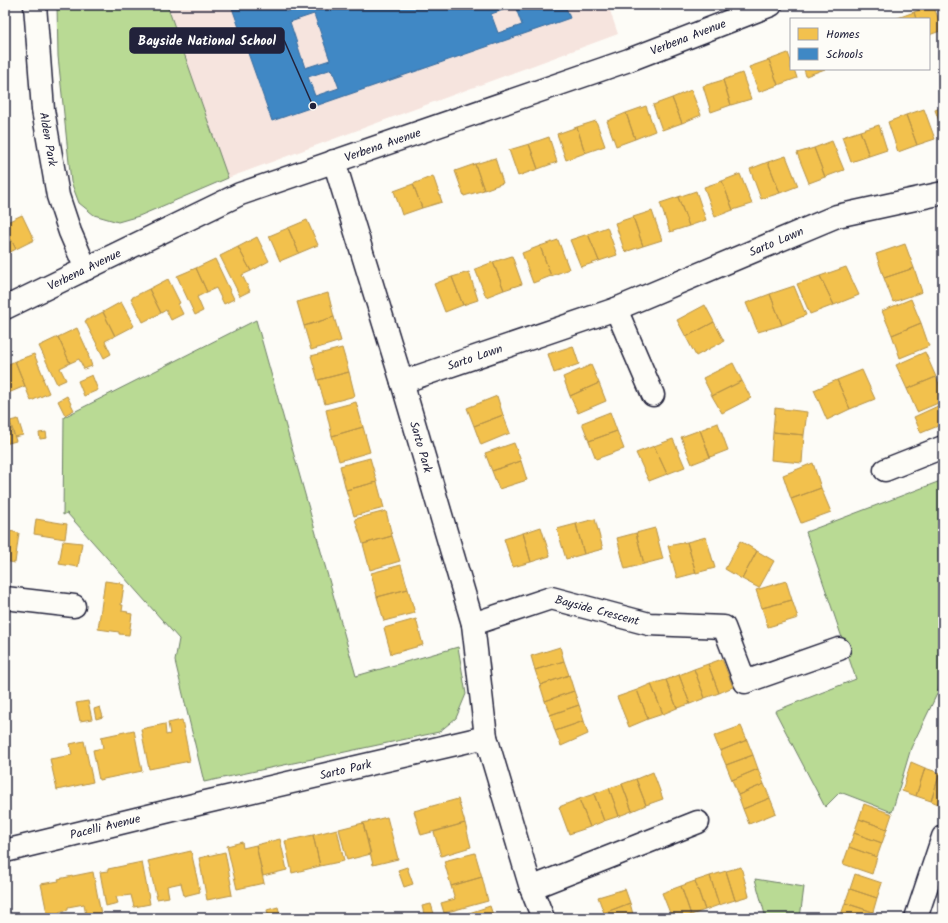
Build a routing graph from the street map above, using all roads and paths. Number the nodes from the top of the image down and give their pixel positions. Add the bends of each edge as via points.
1 (35, 5) edge
2 (771, 5) edge
3 (334, 161) junction
4 (943, 193) edge
5 (86, 269) junction
6 (5, 308) edge
7 (616, 309) junction
8 (402, 382) junction
9 (653, 395) dead end
10 (943, 447) edge
11 (885, 470) dead end
12 (5, 598) edge
13 (74, 606) dead end
14 (473, 624) junction
15 (839, 649) dead end
16 (486, 737) junction
17 (206, 802) joint
18 (698, 822) dead end
19 (943, 837) edge
20 (5, 851) edge
21 (531, 888) junction
22 (543, 918) edge
23 (916, 918) edge

1 - 5 street, Alden Park via 43,110 58,196
2 - 3 street, Verbena Avenue via 629,60
3 - 5 street, Verbena Avenue via 240,194
3 - 8 street, Sarto Park
4 - 7 street, Sarto Lawn via 837,216
5 - 6 street, Verbena Avenue
7 - 8 street, Sarto Lawn
7 - 9 street
8 - 14 street, Sarto Park
10 - 11 street
12 - 13 street
14 - 15 street, Bayside Crescent via 551,598 649,624 724,627 745,682
14 - 16 street, Sarto Park
16 - 17 street, Sarto Park
16 - 21 street, Sarto Park
17 - 20 street, Pacelli Avenue
18 - 21 street
19 - 23 street
21 - 22 street, Sarto Park

